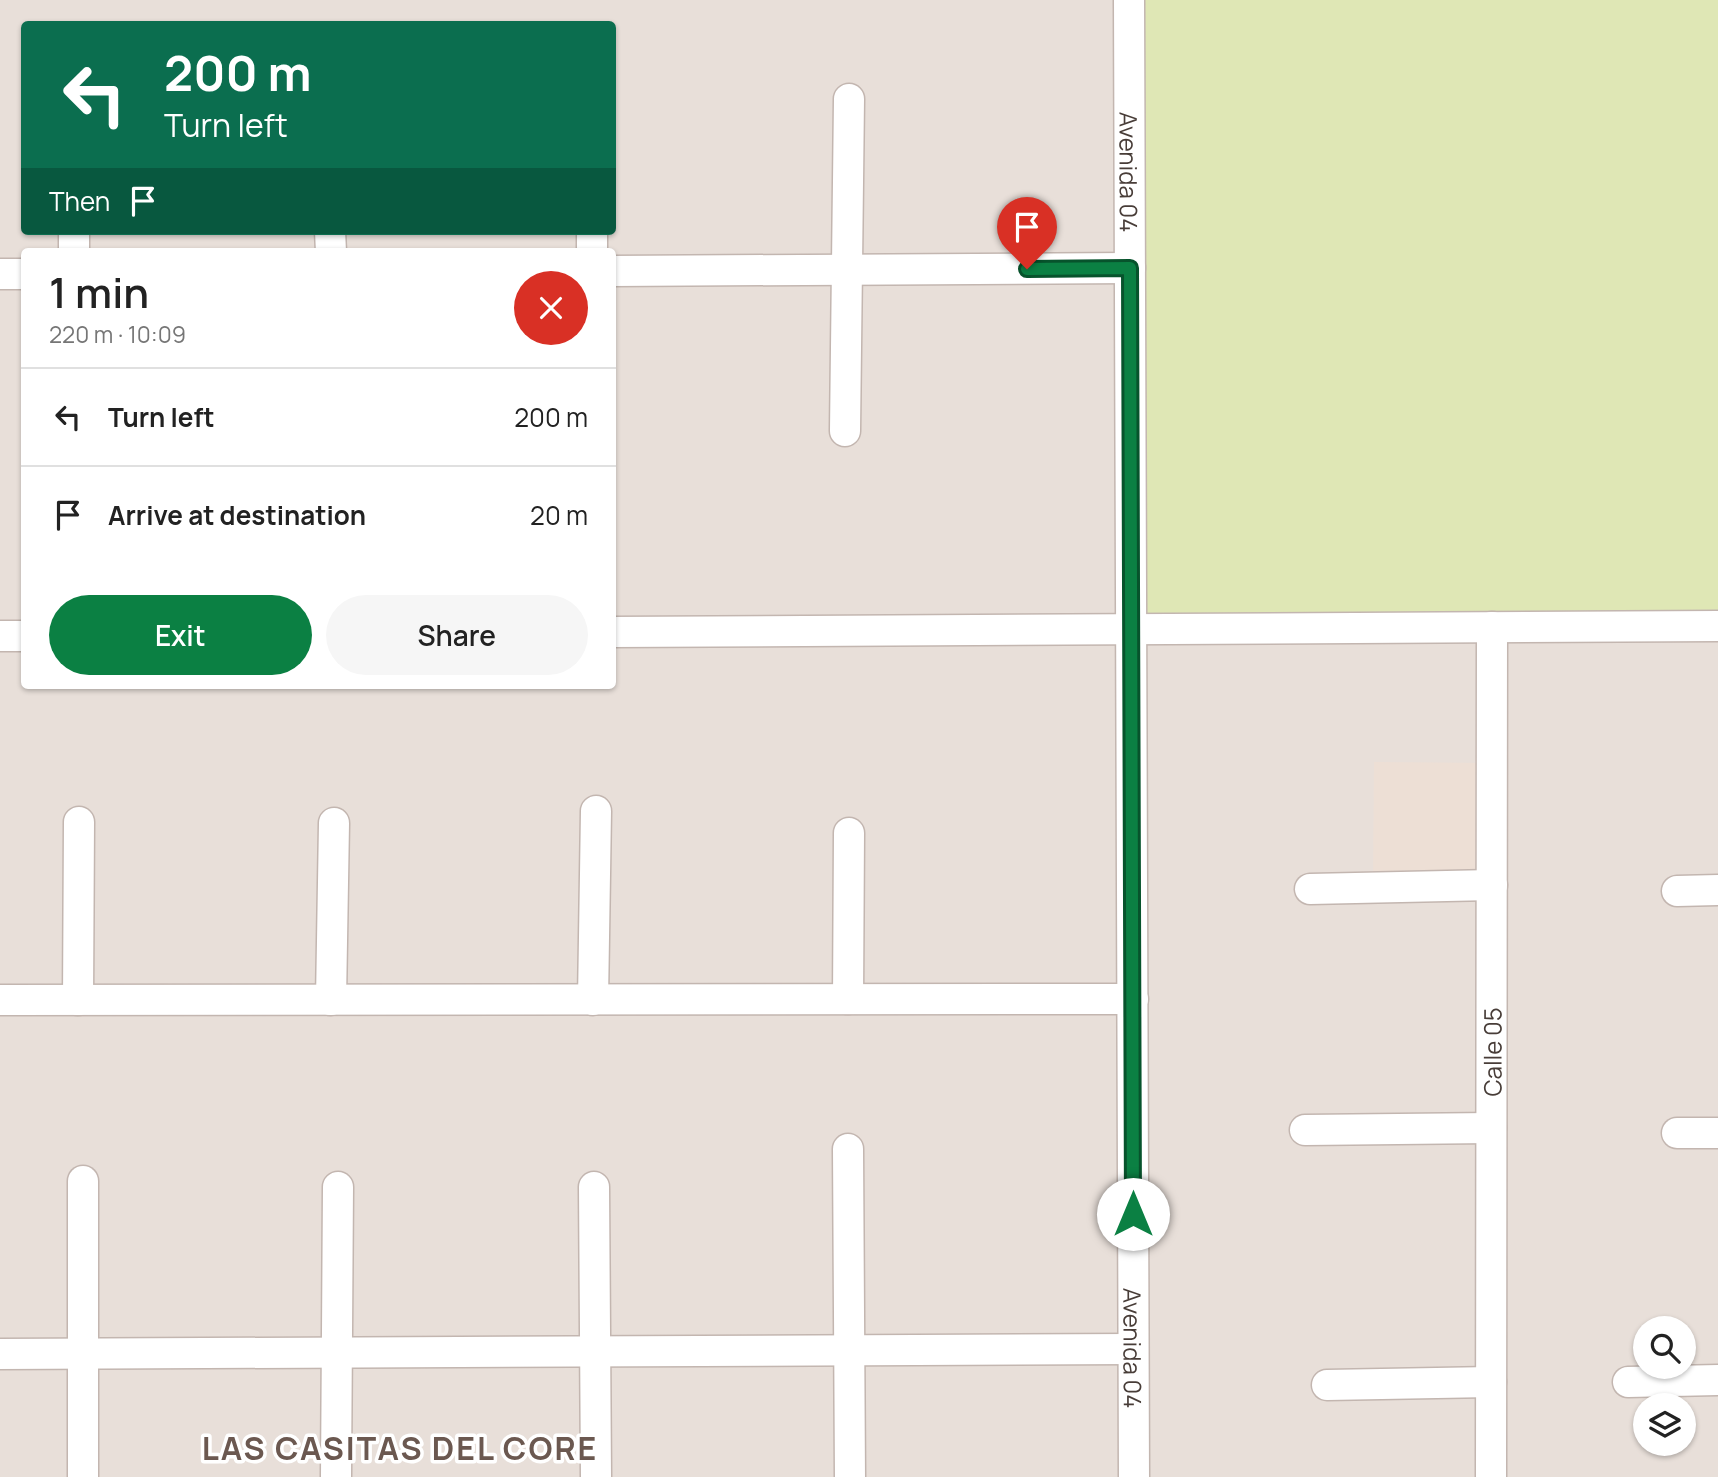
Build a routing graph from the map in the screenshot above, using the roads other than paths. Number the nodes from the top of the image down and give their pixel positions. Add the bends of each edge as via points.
1 (1129, 0) edge
2 (849, 99) dead end
3 (1130, 268) junction
4 (848, 270) junction
5 (616, 271) edge
6 (0, 274) edge
7 (21, 274) edge
8 (845, 431) dead end
9 (1718, 626) edge
10 (1492, 627) junction
11 (1131, 628) junction
12 (616, 632) edge
13 (21, 635) edge
14 (0, 636) edge
15 (596, 811) dead end
16 (79, 822) dead end
17 (334, 823) dead end
18 (849, 833) dead end
19 (1492, 885) junction
20 (1310, 890) dead end
21 (1718, 890) edge
22 (1676, 891) dead end
23 (593, 999) junction
24 (848, 999) junction
25 (1132, 999) junction
26 (0, 1000) edge
27 (78, 1000) junction
28 (331, 1000) junction
29 (1491, 1128) junction
30 (1305, 1130) dead end
31 (1677, 1133) dead end
32 (1718, 1133) edge
33 (848, 1149) dead end
34 (83, 1181) dead end
35 (338, 1187) dead end
36 (594, 1188) dead end
37 (1133, 1349) junction
38 (849, 1350) junction
39 (596, 1351) junction
40 (337, 1352) junction
41 (84, 1353) junction
42 (0, 1354) edge
43 (1718, 1380) edge
44 (1491, 1382) junction
45 (1628, 1382) dead end
46 (1327, 1385) dead end
47 (83, 1477) edge
48 (336, 1477) edge
49 (596, 1477) edge
50 (850, 1477) edge
51 (1134, 1477) edge
52 (1491, 1477) edge

1 - 3 street, Avenida 04
2 - 4 street
3 - 4 street
3 - 11 street, Avenida 04
4 - 5 street
4 - 8 street
6 - 7 street
9 - 10 street
10 - 11 street
10 - 19 street, Calle 05
11 - 12 street
11 - 25 street, Avenida 04
13 - 14 street
15 - 23 street
16 - 27 street
17 - 28 street
18 - 24 street
19 - 20 street
19 - 29 street, Calle 05
21 - 22 street
23 - 24 street
23 - 28 street
24 - 25 street
25 - 37 street, Avenida 04
26 - 27 street
27 - 28 street
29 - 30 street
29 - 44 street, Calle 05
31 - 32 street
33 - 38 street
34 - 41 street
35 - 40 street
36 - 39 street
37 - 38 street
37 - 51 street, Avenida 04
38 - 39 street
38 - 50 street
39 - 40 street
39 - 49 street
40 - 41 street
40 - 48 street
41 - 42 street
41 - 47 street
43 - 45 street
44 - 46 street
44 - 52 street, Calle 05

